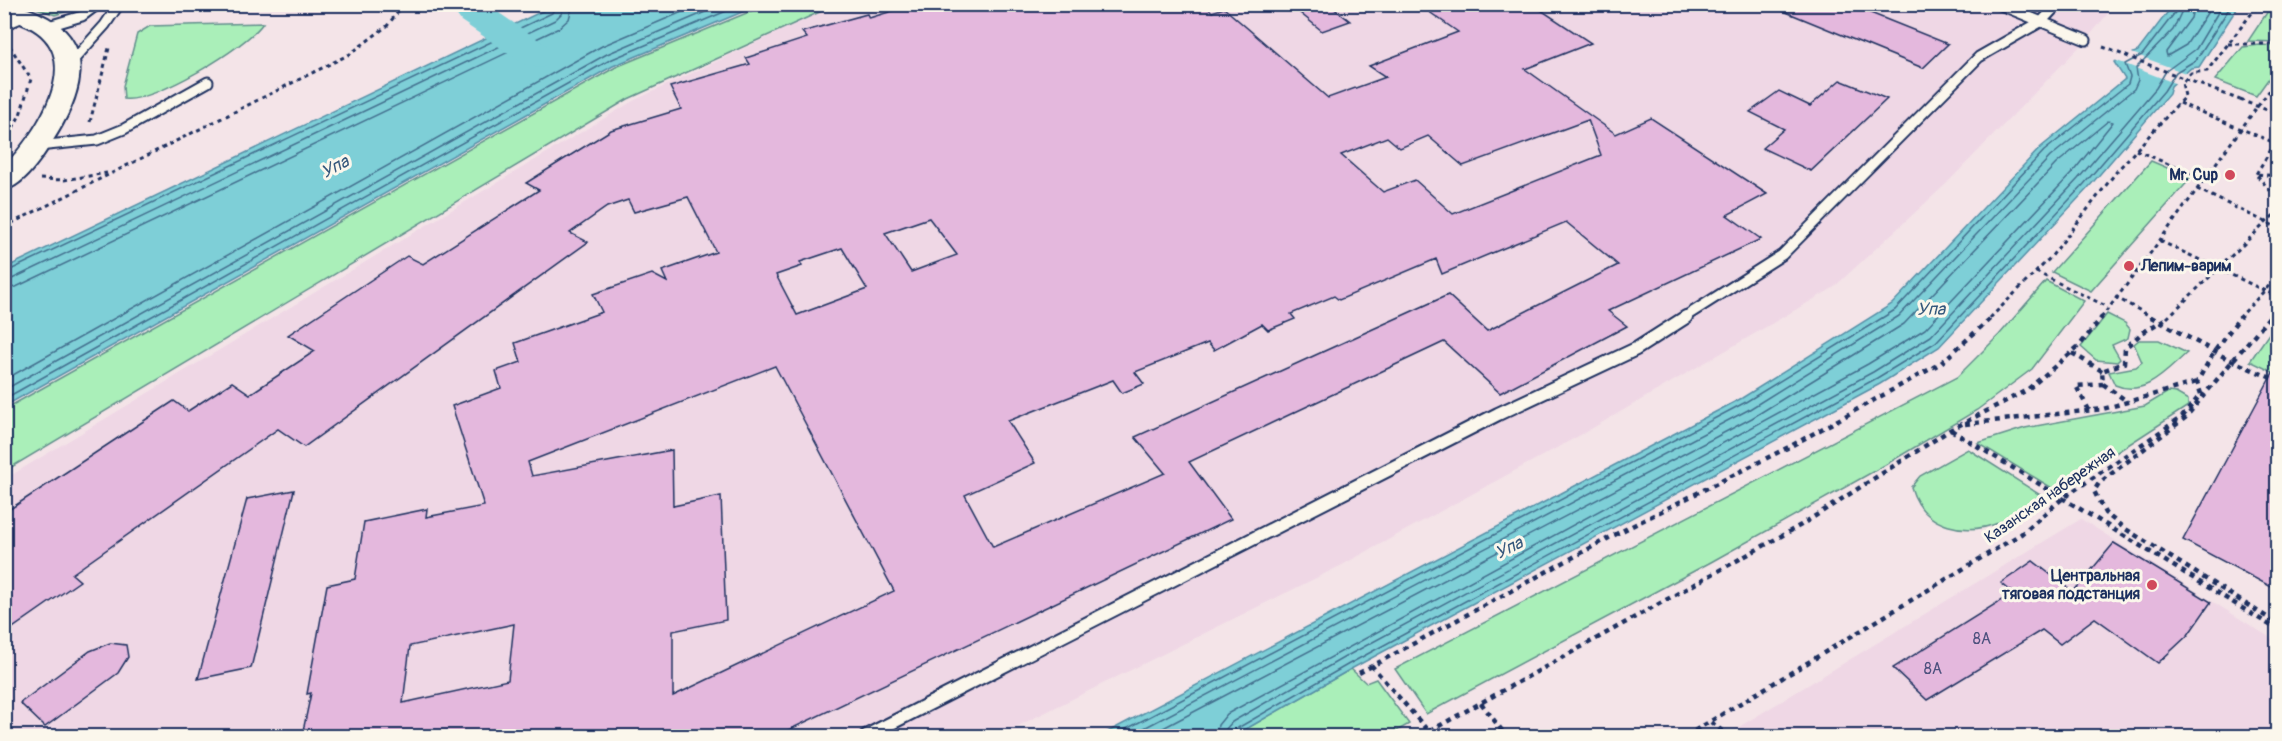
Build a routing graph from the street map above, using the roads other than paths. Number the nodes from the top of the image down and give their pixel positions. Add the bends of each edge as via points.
1 (98, 4) edge
2 (119, 4) edge
3 (1998, 4) edge
4 (2058, 4) edge
5 (20, 19) edge
6 (2042, 21) junction
7 (2086, 40) dead end
8 (68, 66) junction
9 (208, 82) dead end
10 (38, 146) junction
11 (11, 176) edge
12 (866, 736) edge

1 - 5 lane via 82,16
2 - 8 lane
3 - 6 lane
4 - 6 lane
5 - 8 main road via 57,38
6 - 7 lane
6 - 12 lane via 1979,57 1782,255 1636,349 1498,414
8 - 10 main road via 62,100
9 - 10 lane via 98,140
10 - 11 main road

